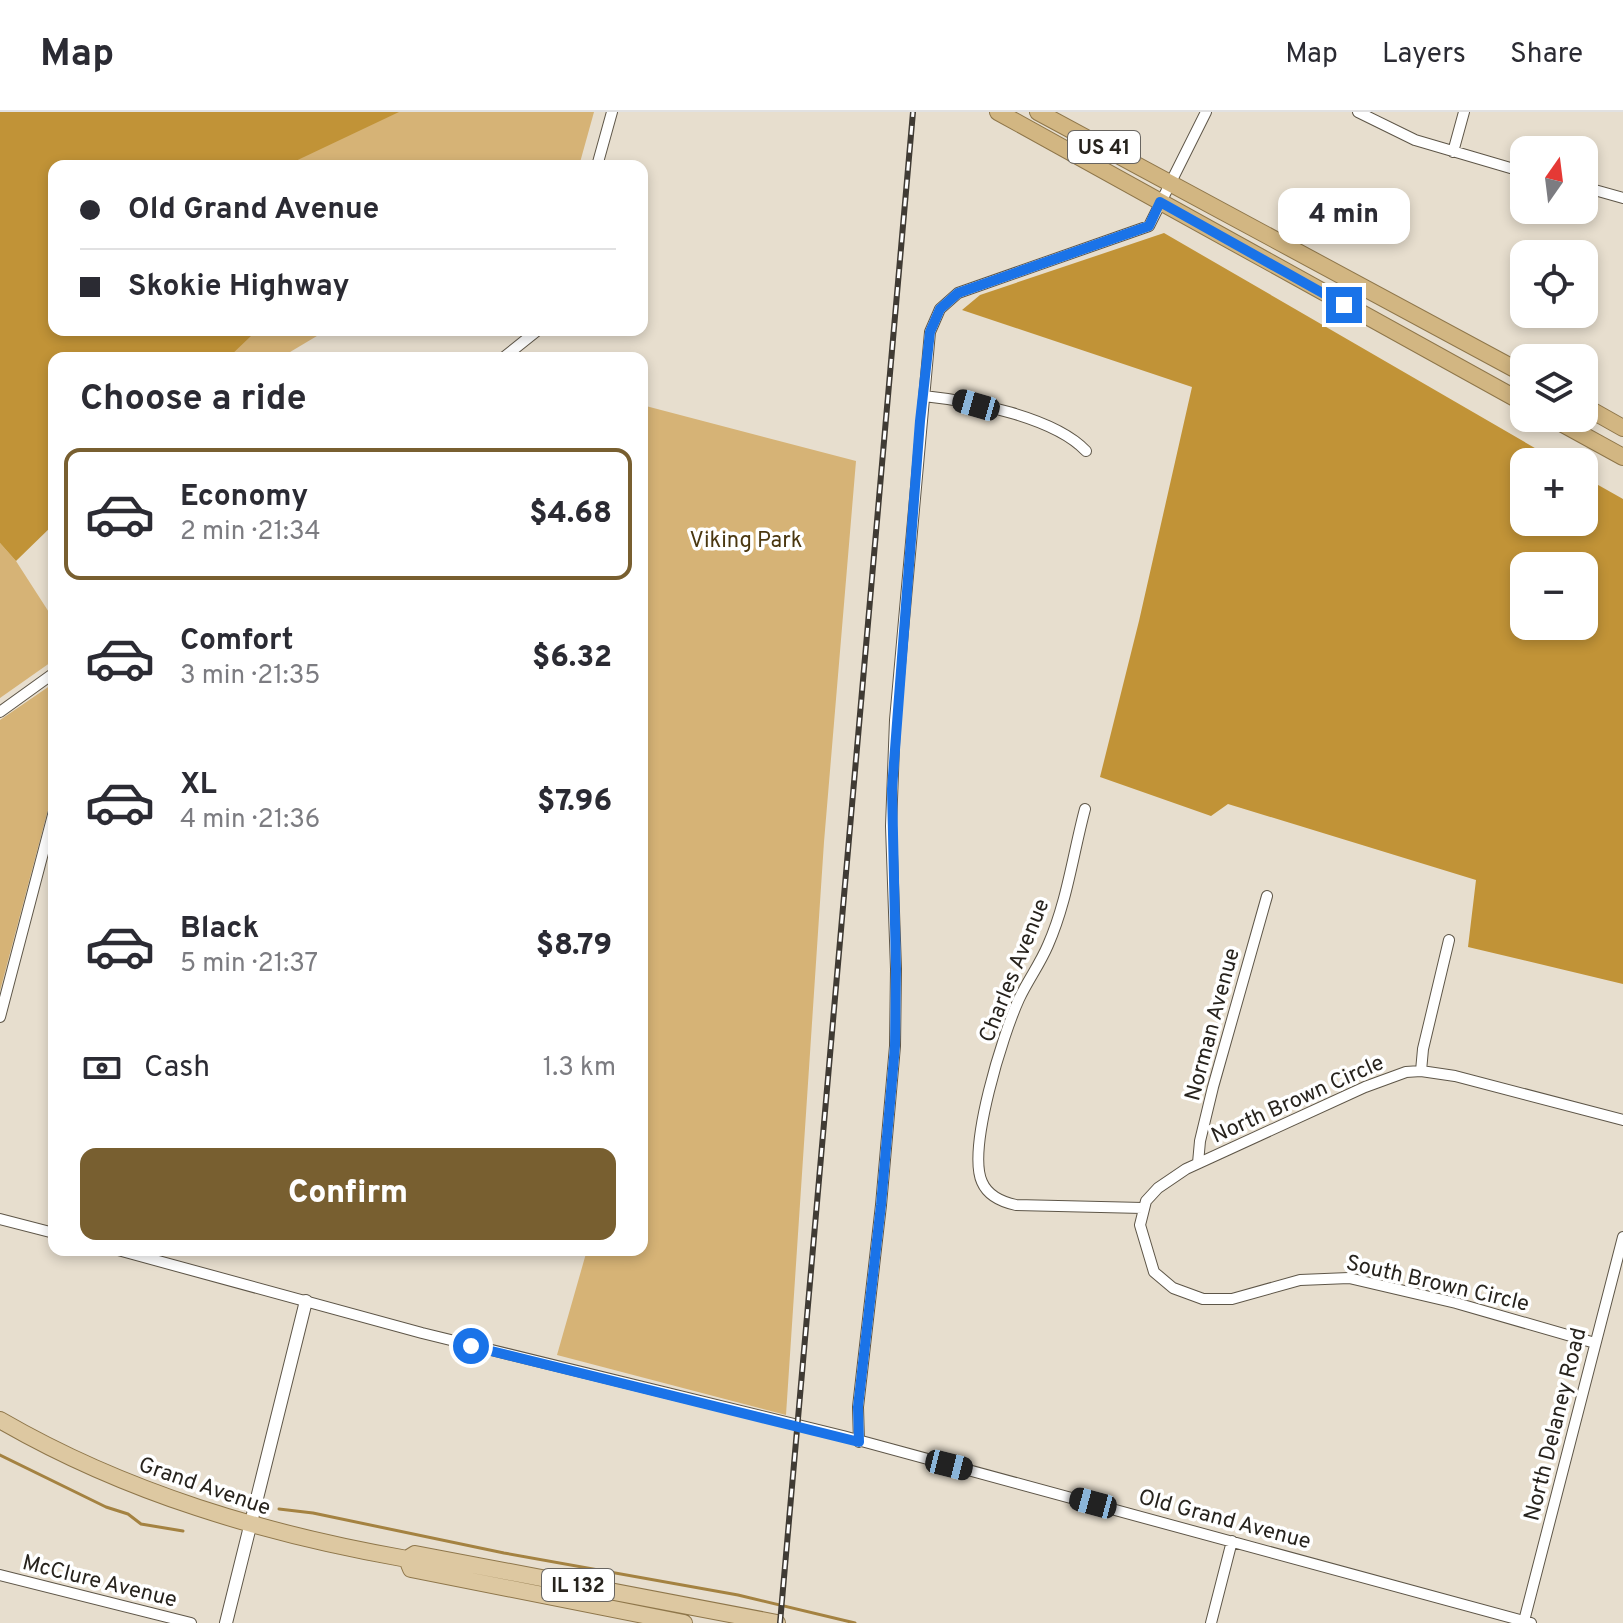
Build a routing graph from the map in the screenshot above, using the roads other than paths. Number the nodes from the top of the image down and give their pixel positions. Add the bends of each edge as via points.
1 (612, 112) edge
2 (998, 112) edge
3 (1038, 112) edge
4 (1206, 112) edge
5 (1358, 112) edge
6 (1464, 112) edge
7 (1453, 152) junction
8 (599, 160) edge
9 (1510, 168) edge
10 (1170, 182) junction
11 (1598, 191) edge
12 (1623, 198) edge
13 (1160, 202) junction
14 (530, 336) edge
15 (510, 352) edge
16 (1510, 366) edge
17 (1510, 395) edge
18 (924, 396) junction
19 (1598, 414) edge
20 (1623, 428) edge
21 (1577, 432) edge
22 (1086, 451) dead end
23 (1623, 457) edge
24 (48, 677) edge
25 (0, 712) edge
26 (1085, 809) dead end
27 (48, 834) edge
28 (1267, 896) dead end
29 (1449, 940) dead end
30 (0, 1017) edge
31 (1421, 1071) junction
32 (1623, 1120) edge
33 (1198, 1163) junction
34 (1143, 1208) junction
35 (0, 1219) edge
36 (48, 1231) edge
37 (1623, 1237) edge
38 (140, 1256) edge
39 (1611, 1280) junction
40 (1623, 1283) edge
41 (306, 1301) junction
42 (1595, 1343) junction
43 (0, 1420) edge
44 (859, 1442) junction
45 (250, 1525) junction
46 (1232, 1541) junction
47 (407, 1559) junction
48 (0, 1575) edge
49 (1527, 1622) edge
50 (191, 1623) edge
51 (226, 1623) edge
52 (684, 1623) edge
53 (777, 1623) edge
54 (1211, 1623) edge

1 - 8 street
2 - 13 highway, US 41
3 - 10 highway, US 41
4 - 10 street
5 - 7 street
6 - 7 street
7 - 9 street
10 - 13 street
10 - 16 highway, US 41
11 - 12 street
13 - 17 highway, US 41
13 - 18 street via 1149,226 948,300 930,332
14 - 15 street
18 - 22 street via 1048,425
18 - 44 street via 892,775 895,1046 858,1407
19 - 20 highway
21 - 23 highway
24 - 25 street
26 - 34 street, Charles Avenue via 1048,946 1006,1031 977,1162 983,1185 1004,1202
27 - 30 street
28 - 33 street, Norman Avenue via 1213,1087
29 - 31 street
31 - 32 street, North Brown Circle
31 - 33 street, North Brown Circle via 1365,1087
33 - 34 street, North Brown Circle via 1158,1188
34 - 42 street, South Brown Circle via 1142,1236 1154,1272 1187,1295 1232,1299 1300,1280 1349,1278
35 - 36 street
37 - 39 street, North Delaney Road
38 - 41 street, Old Grand Avenue
39 - 40 street
39 - 42 street, North Delaney Road
41 - 44 street, Old Grand Avenue
41 - 45 street
42 - 49 street, North Delaney Road
43 - 45 main road, Grand Avenue / IL 132 via 123,1480
44 - 46 street, Old Grand Avenue
45 - 47 main road, Grand Avenue / IL 132
45 - 51 street
46 - 49 street, Old Grand Avenue
46 - 54 street
47 - 52 main road, Grand Avenue / IL 132 via 411,1569
47 - 53 main road, Grand Avenue / IL 132 via 415,1554
48 - 50 street, McClure Avenue

